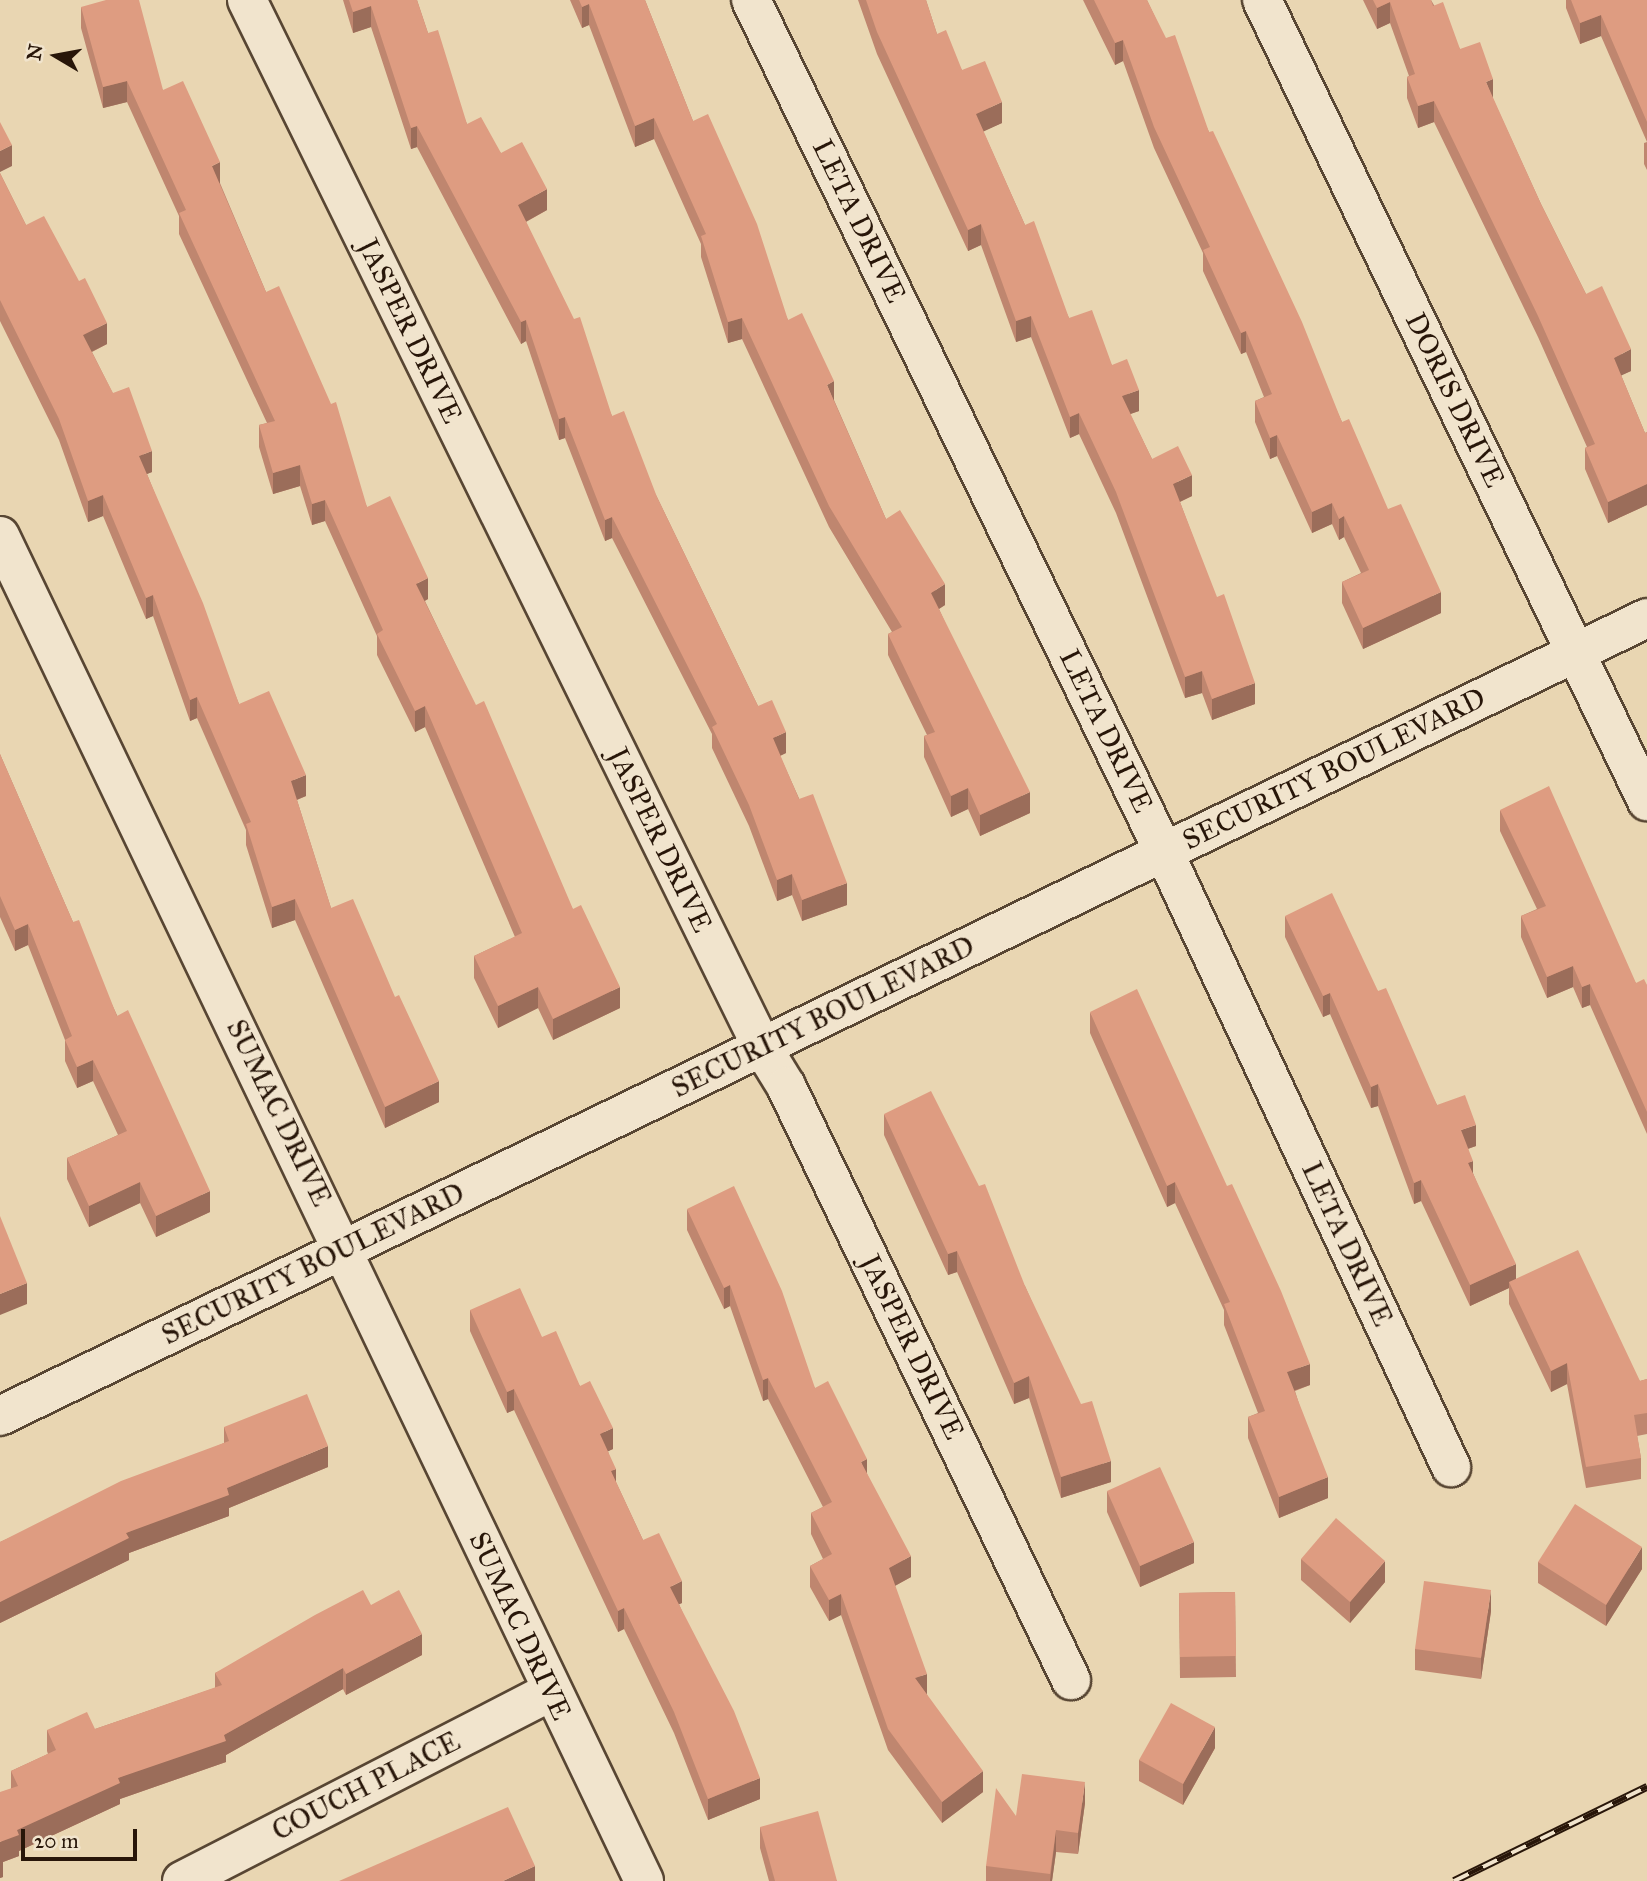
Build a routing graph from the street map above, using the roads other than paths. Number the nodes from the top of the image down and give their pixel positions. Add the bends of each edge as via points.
1 (247, 0) edge
2 (751, 0) edge
3 (1262, 0) edge
4 (0, 536) edge
5 (1647, 618) edge
6 (1577, 652) junction
7 (1647, 801) edge
8 (1164, 852) junction
9 (762, 1046) junction
10 (345, 1249) junction
11 (0, 1416) edge
12 (1451, 1467) dead end
13 (1071, 1680) dead end
14 (550, 1692) junction
15 (182, 1881) edge
16 (644, 1881) edge

1 - 9 street, JASPER DRIVE
2 - 8 street, LETA DRIVE
3 - 6 street, DORIS DRIVE
4 - 10 street, SUMAC DRIVE
5 - 6 street, SECURITY BOULEVARD
6 - 7 street, DORIS DRIVE
6 - 8 street, SECURITY BOULEVARD
8 - 9 street, SECURITY BOULEVARD
8 - 12 street, LETA DRIVE
9 - 10 street, SECURITY BOULEVARD
9 - 13 street, JASPER DRIVE via 786,1086
10 - 11 street, SECURITY BOULEVARD
10 - 14 street, SUMAC DRIVE
14 - 15 street, COUCH PLACE
14 - 16 street, SUMAC DRIVE

